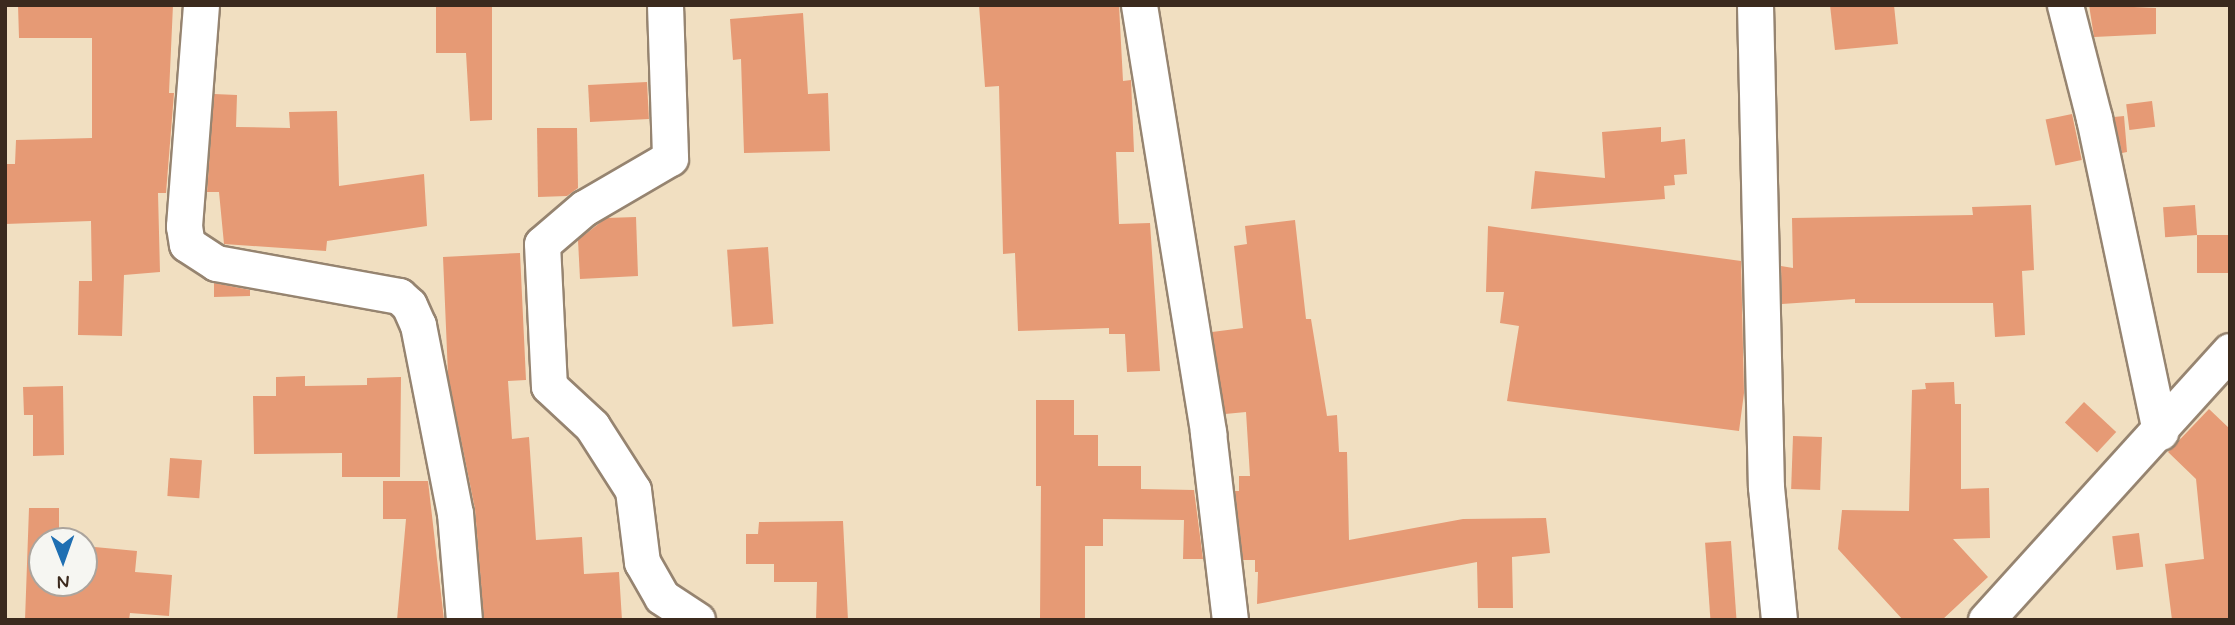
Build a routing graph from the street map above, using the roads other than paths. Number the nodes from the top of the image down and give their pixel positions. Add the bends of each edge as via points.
1 (201, 5) edge
2 (665, 5) edge
3 (1139, 5) edge
4 (1755, 5) edge
5 (2065, 5) edge
6 (2230, 351) edge
7 (2160, 432) junction
8 (464, 620) edge
9 (697, 620) edge
10 (1230, 620) edge
11 (1779, 620) edge
12 (1986, 620) edge

1 - 8 street via 184,226 187,244 216,263 399,296 409,305 418,325 455,513
2 - 9 street via 670,158 584,208 542,244 548,373 549,386 592,426 633,490 642,562 662,597
3 - 10 street via 1208,433
4 - 11 street via 1766,487
5 - 7 street via 2094,118
6 - 7 street
7 - 12 street

